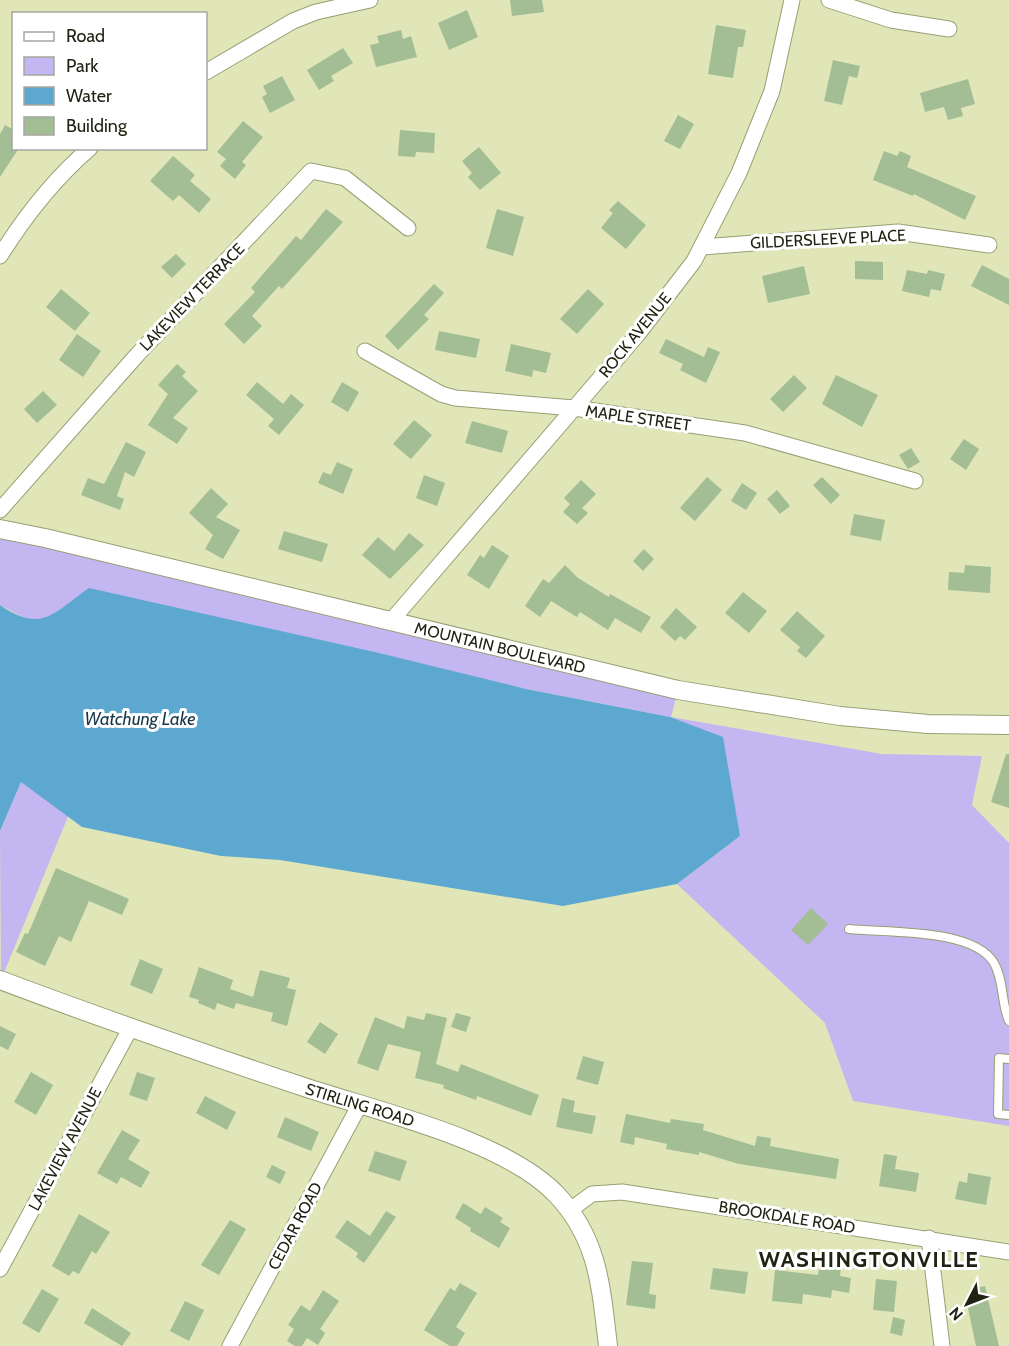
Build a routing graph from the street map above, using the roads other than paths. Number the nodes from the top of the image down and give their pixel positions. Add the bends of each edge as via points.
1 (370, 0) edge
2 (792, 0) edge
3 (829, 0) edge
4 (949, 29) dead end
5 (207, 71) edge
6 (88, 150) edge
7 (408, 228) dead end
8 (989, 245) dead end
9 (702, 247) junction
10 (0, 256) edge
11 (365, 351) dead end
12 (574, 408) junction
13 (915, 481) dead end
14 (0, 510) edge
15 (0, 530) edge
16 (391, 621) junction
17 (1009, 725) edge
18 (849, 929) dead end
19 (0, 980) edge
20 (1009, 1021) edge
21 (130, 1029) junction
22 (1009, 1059) edge
23 (359, 1106) junction
24 (1009, 1115) edge
25 (570, 1210) junction
26 (929, 1239) junction
27 (1009, 1252) edge
28 (0, 1269) edge
29 (230, 1346) edge
30 (608, 1346) edge
31 (942, 1346) edge

1 - 5 street via 293,21
2 - 9 street, ROCK AVENUE via 772,92 739,173
3 - 4 street via 891,20
6 - 10 street via 66,168
7 - 14 street, LAKEVIEW TERRACE via 345,178 311,171 137,355
8 - 9 street, GILDERSLEEVE PLACE via 898,232
9 - 12 street, ROCK AVENUE via 638,334
11 - 12 street, MAPLE STREET via 455,398
12 - 13 street, MAPLE STREET via 745,433
12 - 16 street, ROCK AVENUE
15 - 16 street, MOUNTAIN BOULEVARD
16 - 17 street, MOUNTAIN BOULEVARD via 678,690 840,716 928,724
18 - 20 lane via 951,938 981,948 998,972
19 - 21 street, STIRLING ROAD
21 - 23 street, STIRLING ROAD
21 - 28 street, LAKEVIEW AVENUE
22 - 24 lane via 999,1059 998,1114
23 - 25 street, STIRLING ROAD via 445,1132 510,1161 555,1193
23 - 29 street, CEDAR ROAD
25 - 26 street, BROOKDALE ROAD via 592,1194 622,1192
25 - 30 street, STIRLING ROAD via 596,1259
26 - 27 street, BROOKDALE ROAD
26 - 31 street

